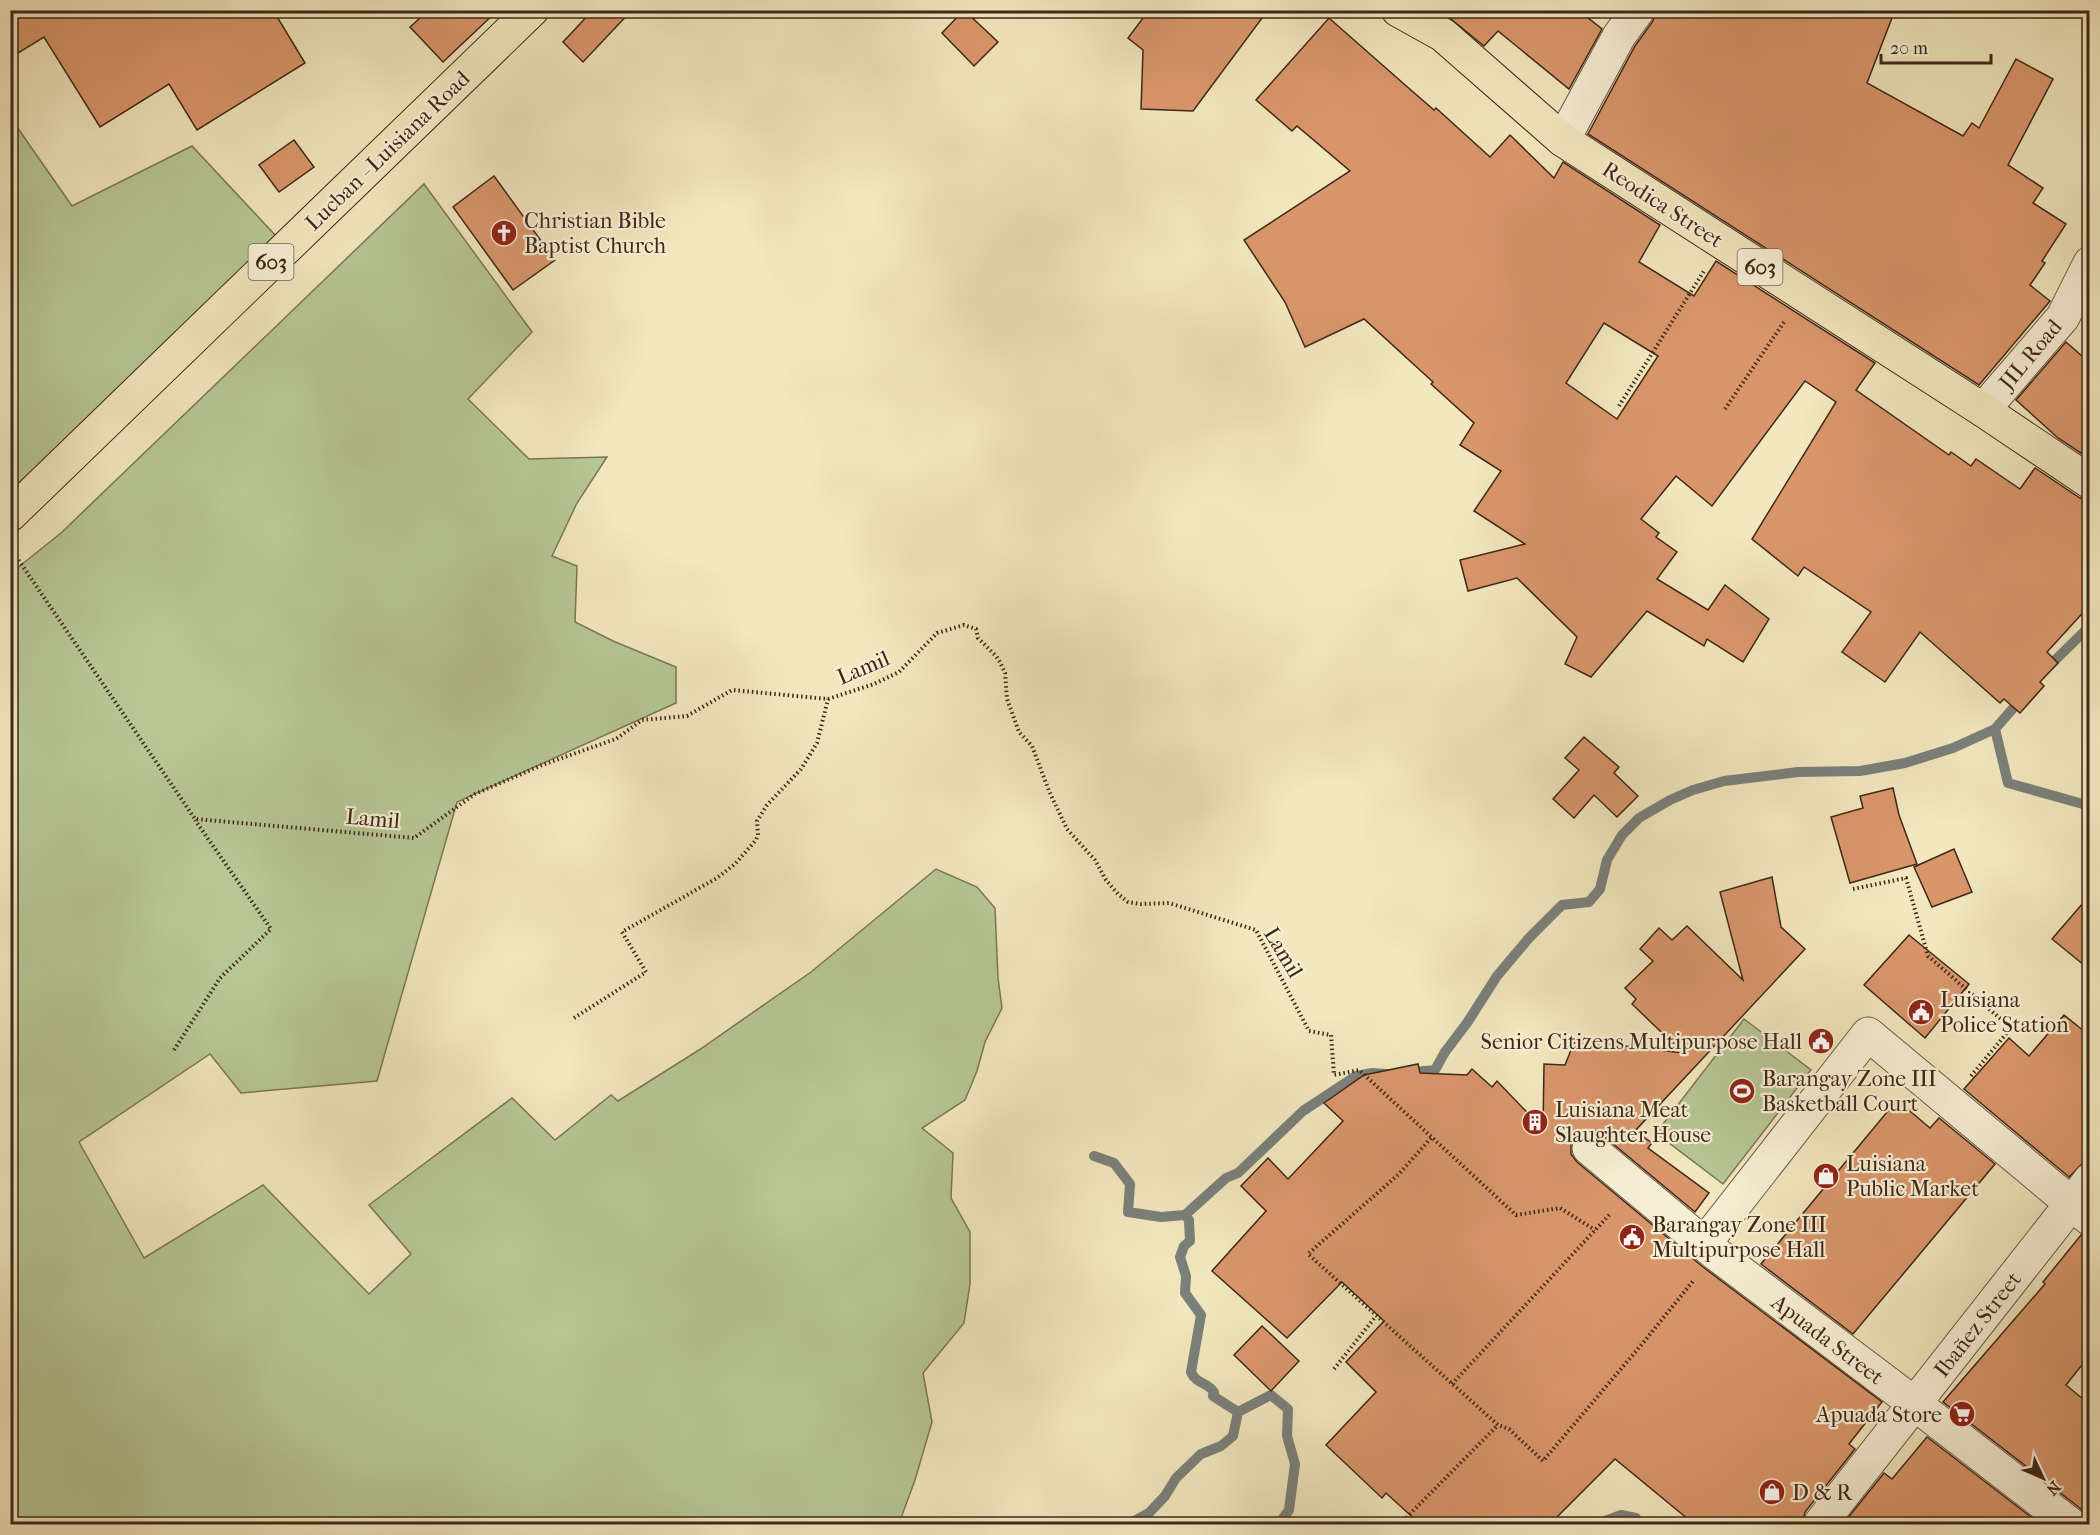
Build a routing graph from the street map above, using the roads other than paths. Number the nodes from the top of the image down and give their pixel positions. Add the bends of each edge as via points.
1 (532, 10) edge
2 (1398, 10) edge
3 (1638, 10) edge
4 (1563, 140) junction
5 (2090, 263) edge
6 (1983, 410) junction
7 (2090, 482) edge
8 (10, 515) edge
9 (1589, 1148) dead end
10 (2083, 1200) edge
11 (1709, 1249) junction
12 (1915, 1404) junction
13 (1820, 1524) edge
14 (2070, 1524) edge

1 - 8 main road, Lucban - Luisiana Road / 603
2 - 4 main road, Reodica Street / 603 via 1443,35
3 - 4 street via 1619,36
4 - 6 main road, Reodica Street / 603
5 - 6 street, JIL Road via 2063,317
6 - 7 main road, Reodica Street / 603
9 - 11 street, Apuada Street
10 - 11 street via 1949,1102 1868,1034
10 - 12 street, Ibañez Street
11 - 12 street, Apuada Street
12 - 13 street, Ibañez Street
12 - 14 street, Apuada Street

